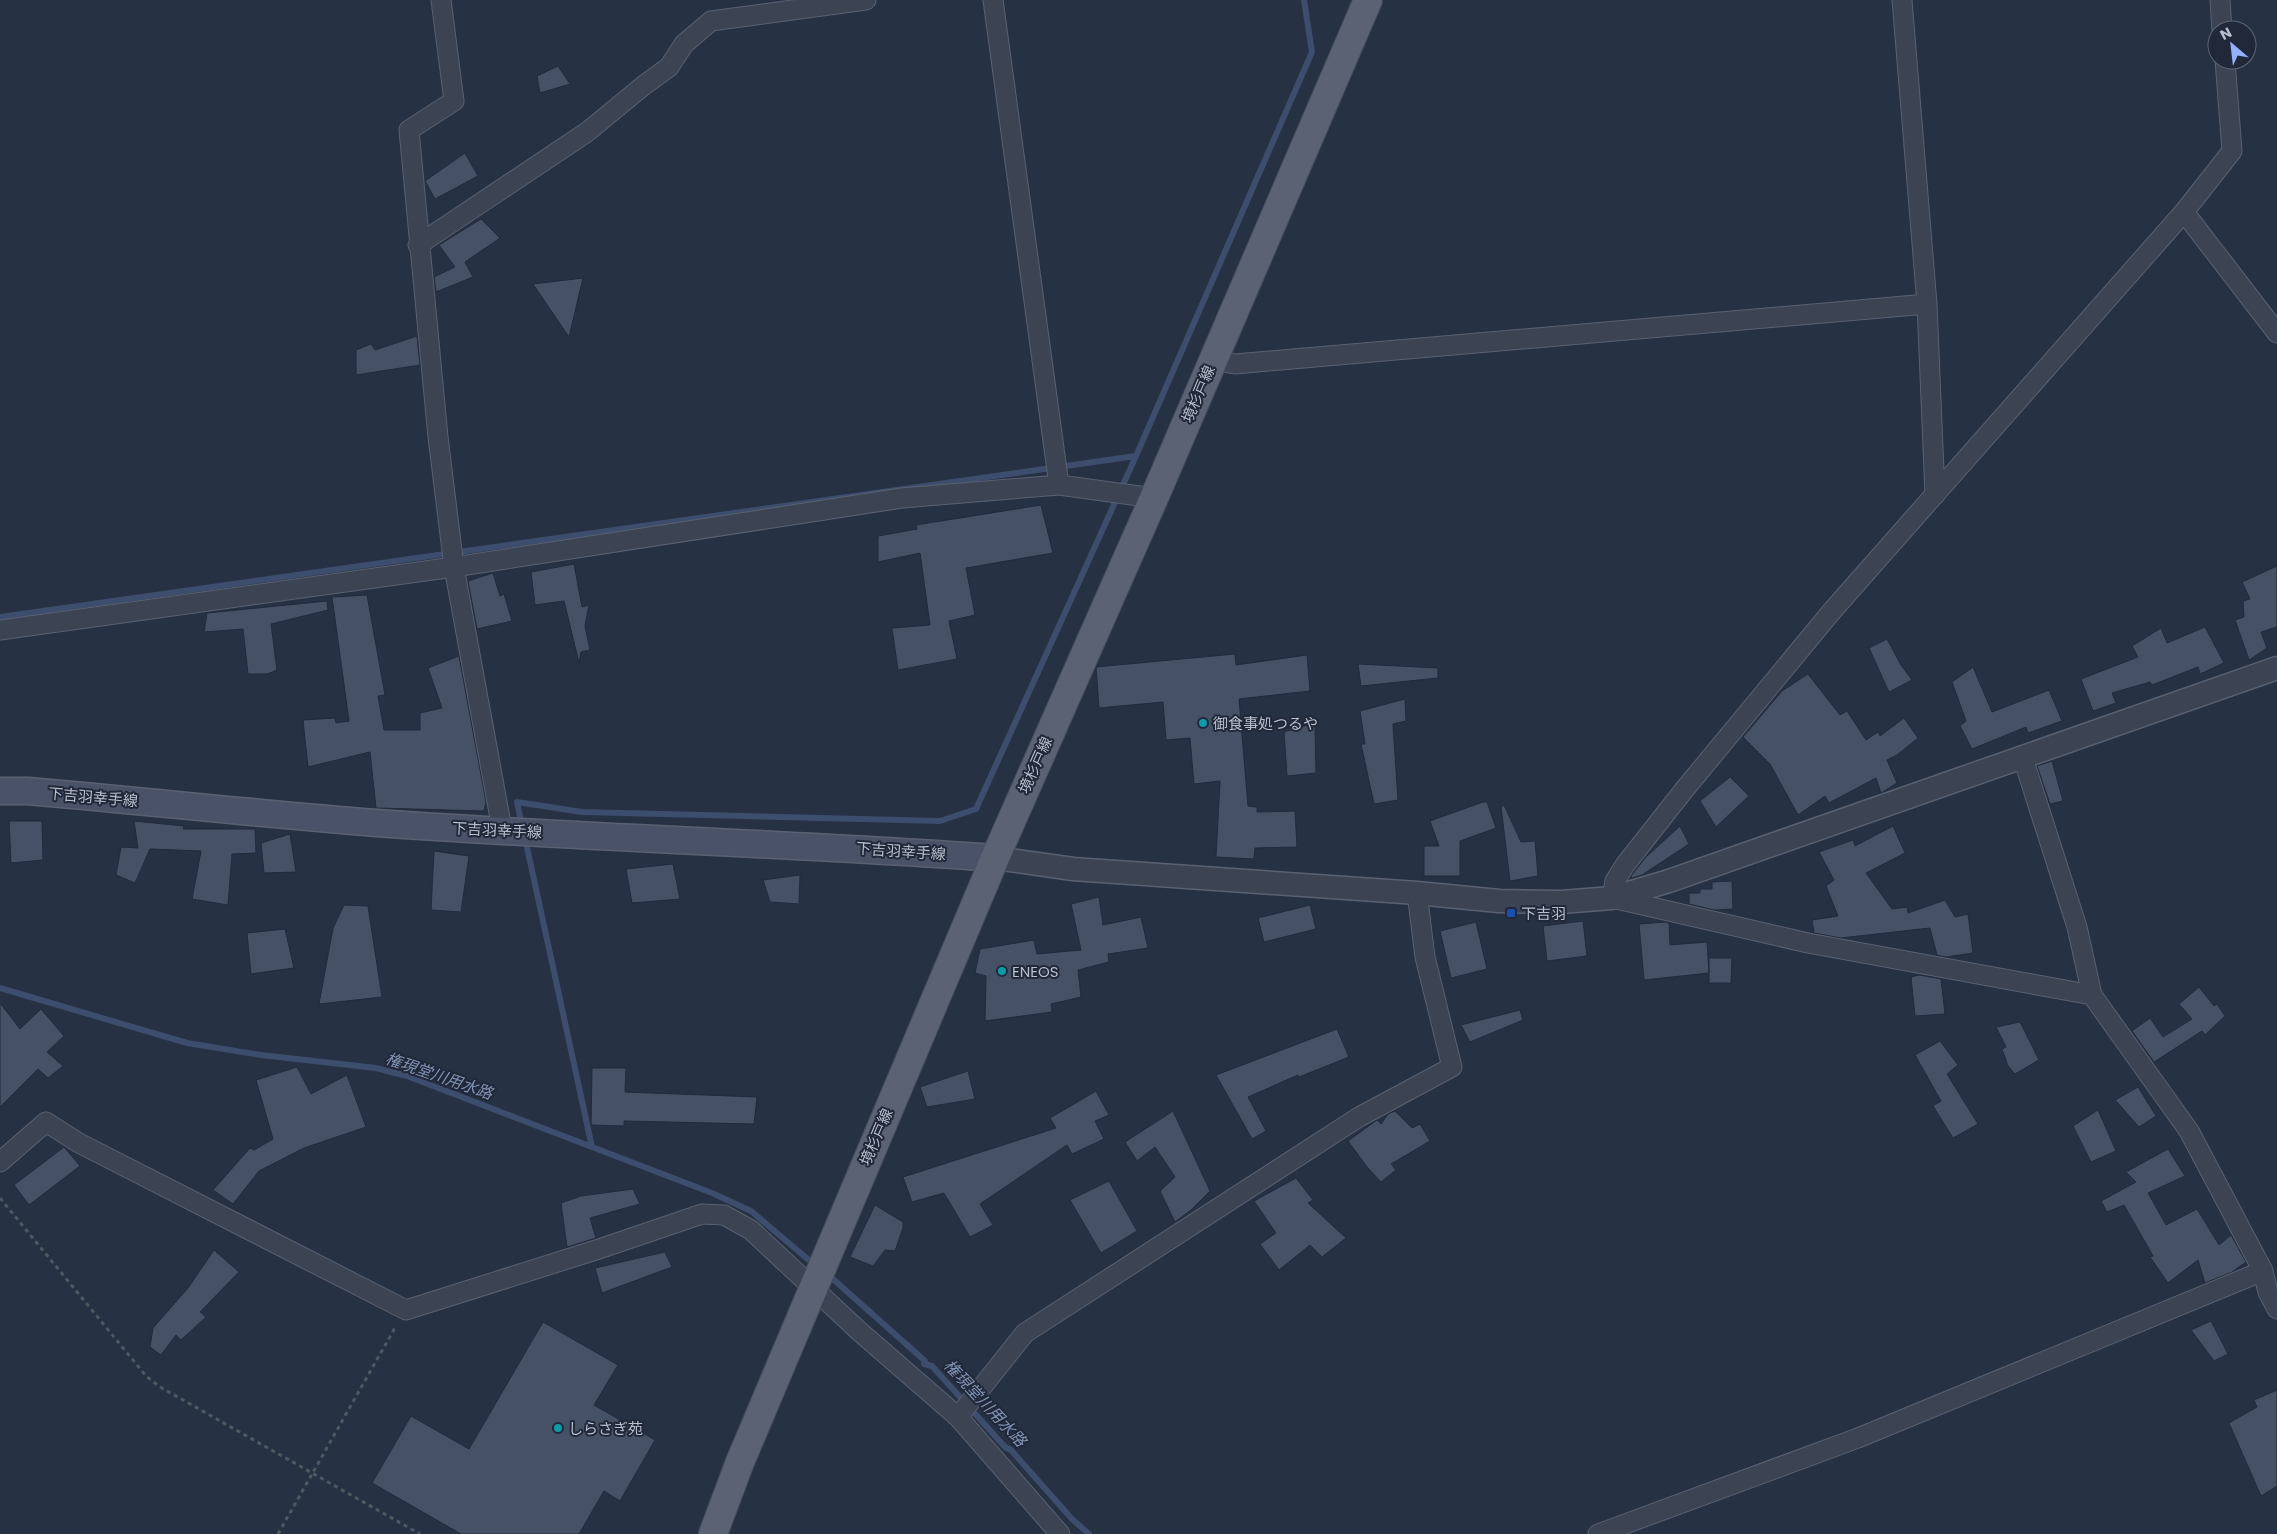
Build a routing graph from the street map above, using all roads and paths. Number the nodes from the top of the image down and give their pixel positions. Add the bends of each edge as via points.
1 (441, 0) edge
2 (866, 0) edge
3 (993, 0) edge
4 (1368, 0) edge
5 (1902, 0) edge
6 (2220, 0) edge
7 (2221, 20) edge
8 (2226, 70) edge
9 (2184, 212) junction
10 (418, 244) junction
11 (1927, 304) junction
12 (2277, 333) edge
13 (1212, 360) junction
14 (1059, 485) junction
15 (1935, 495) junction
16 (1154, 498) junction
17 (454, 567) junction
18 (0, 630) edge
19 (2277, 668) edge
20 (2022, 758) junction
21 (0, 791) edge
22 (502, 829) junction
23 (994, 858) junction
24 (1417, 893) junction
25 (1612, 898) junction
26 (2092, 995) junction
27 (0, 1162) edge
28 (0, 1198) edge
29 (2263, 1271) junction
30 (813, 1287) junction
31 (2277, 1309) edge
32 (406, 1310) junction
33 (958, 1417) junction
34 (313, 1472) junction
35 (278, 1534) edge
36 (420, 1534) edge
37 (713, 1534) edge
38 (1060, 1534) edge
39 (1598, 1534) edge

1 - 10 street via 454,100 409,130
2 - 10 street via 711,21 684,44 669,67 587,132
3 - 14 street
4 - 13 main road, 境杉戸線
5 - 11 street
6 - 7 street
8 - 9 street via 2232,151
9 - 12 street
9 - 15 street
10 - 17 street
11 - 13 street via 1235,364
11 - 15 street
13 - 16 main road, 境杉戸線
14 - 16 street
14 - 17 street via 902,498
15 - 25 street via 1832,611 1684,790 1624,866 1615,881
16 - 23 main road, 境杉戸線
17 - 18 street
17 - 22 street
19 - 20 street
20 - 25 street
20 - 26 street via 2077,927
21 - 22 main road, 下吉羽幸手線 via 377,823
22 - 23 main road, 下吉羽幸手線
23 - 24 street via 1073,869
23 - 30 main road, 境杉戸線
24 - 25 street via 1507,901 1561,902
24 - 33 street via 1425,958 1452,1067 1359,1117 1025,1333
25 - 26 street via 1808,943
26 - 29 street via 2189,1131
27 - 32 street via 46,1122 79,1143
28 - 34 path via 146,1376 160,1387
29 - 31 street via 2268,1292
29 - 39 street via 1858,1438
30 - 32 street via 751,1230 724,1215 702,1214
30 - 33 street via 858,1331
30 - 37 main road, 境杉戸線
32 - 34 path
33 - 38 street
34 - 35 path
34 - 36 path

